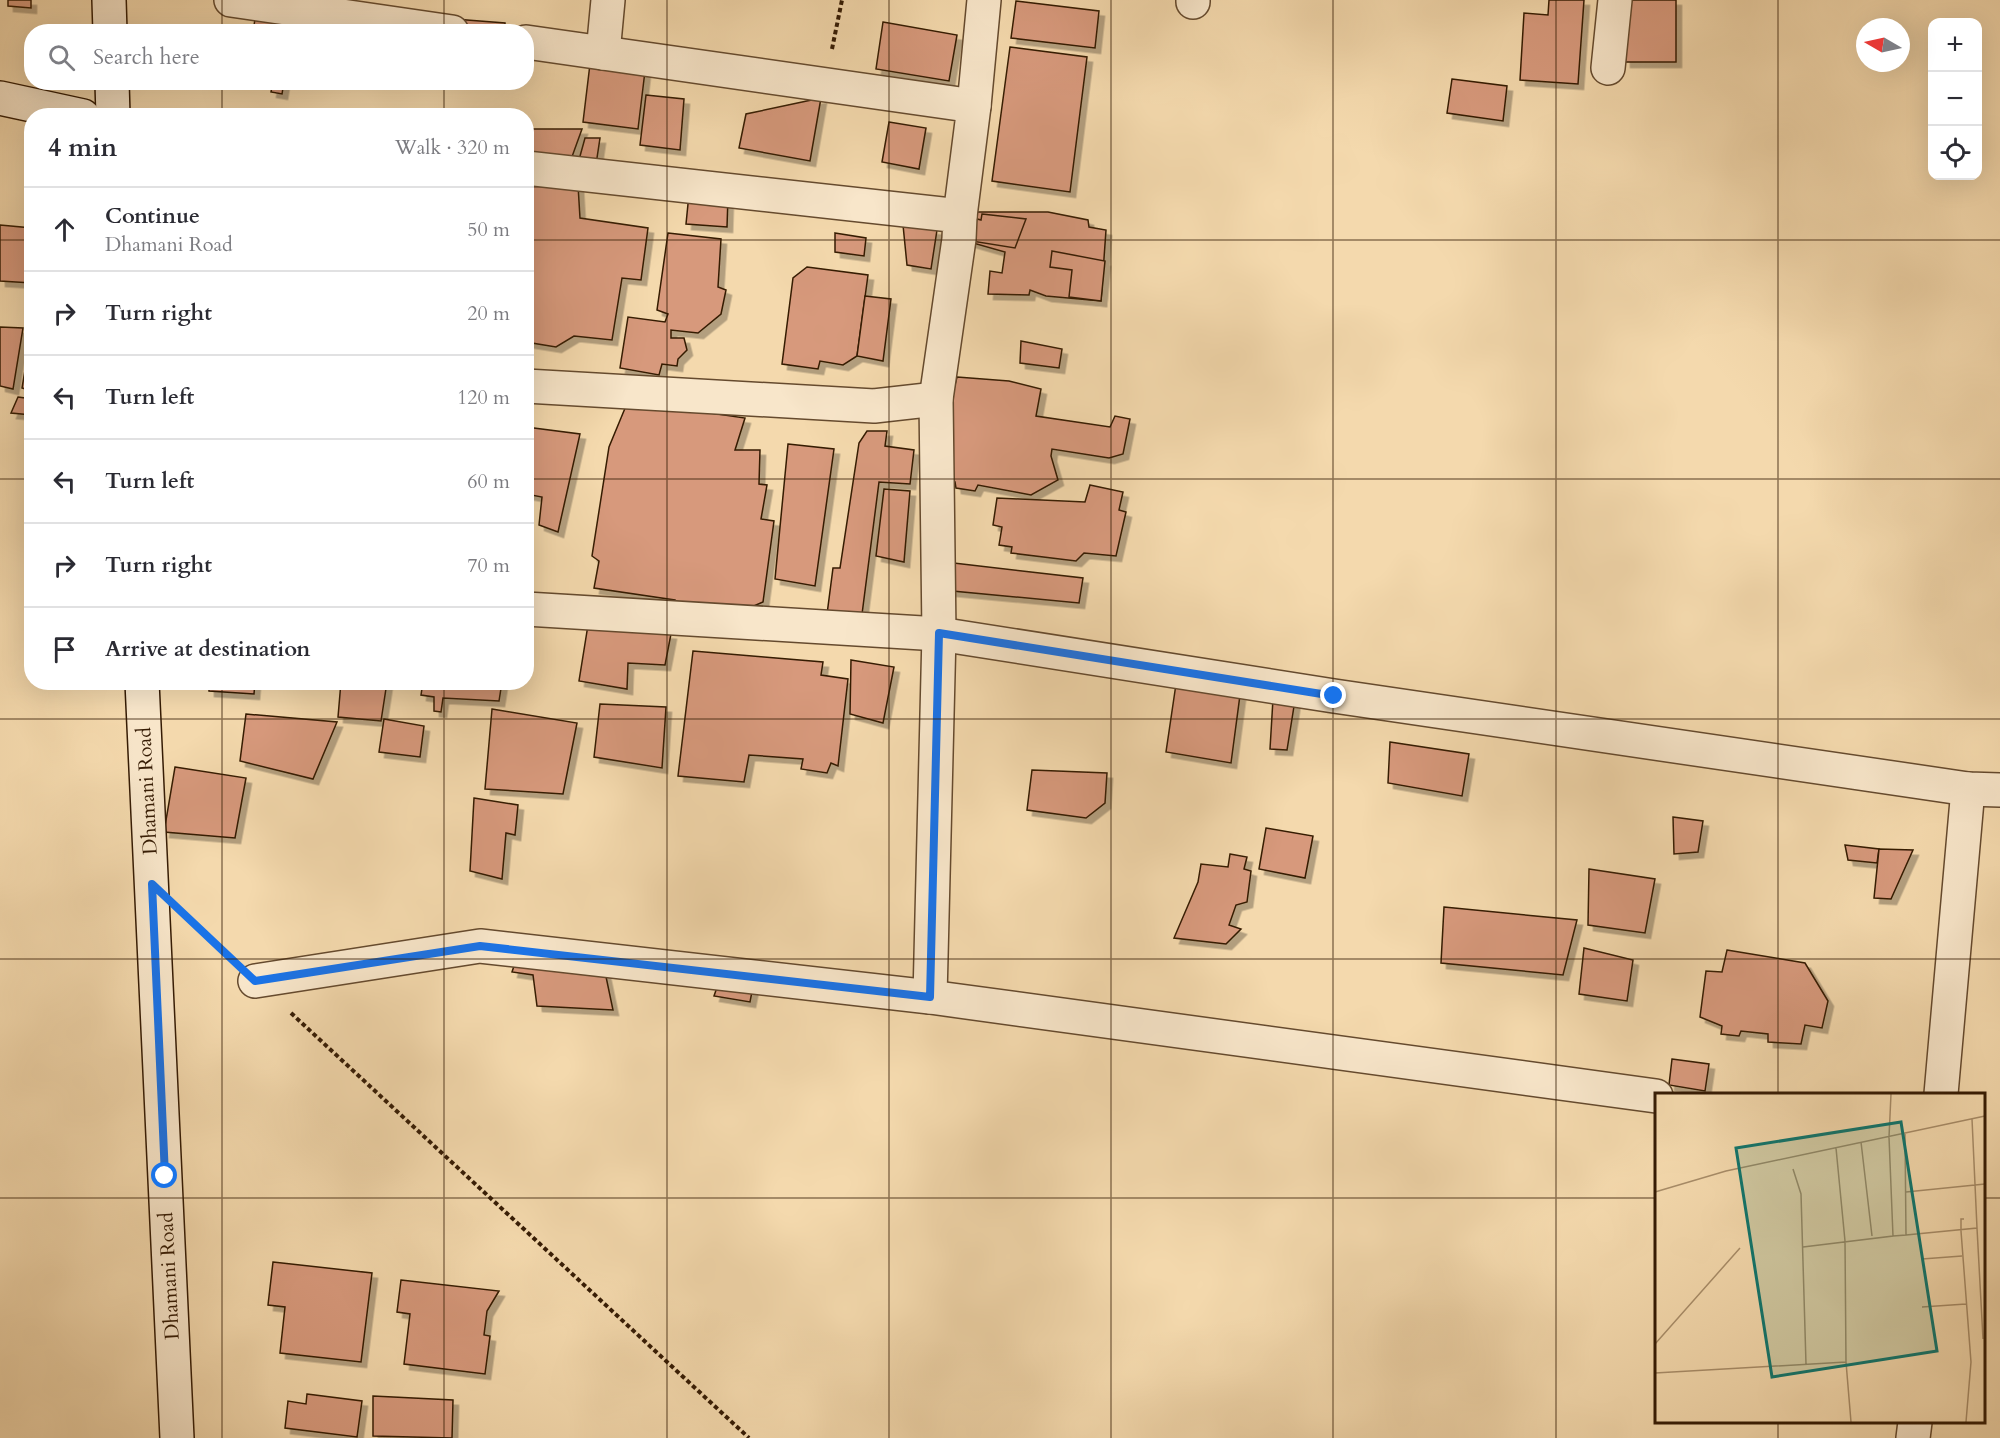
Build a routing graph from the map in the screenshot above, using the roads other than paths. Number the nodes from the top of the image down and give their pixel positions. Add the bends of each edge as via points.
1 (109, 0) edge
2 (231, 0) edge
3 (609, 0) edge
4 (984, 0) edge
5 (1615, 0) edge
6 (110, 24) edge
7 (397, 24) edge
8 (534, 43) edge
9 (603, 53) junction
10 (1608, 68) dead end
11 (112, 90) edge
12 (0, 98) edge
13 (974, 106) junction
14 (46, 108) edge
15 (113, 108) edge
16 (534, 169) edge
17 (960, 216) junction
18 (534, 386) edge
19 (936, 399) junction
20 (534, 609) edge
21 (939, 633) junction
22 (142, 690) edge
23 (1984, 789) edge
24 (255, 981) road end
25 (930, 997) junction
26 (1941, 1093) edge
27 (1655, 1096) edge
28 (1915, 1423) edge
29 (177, 1438) edge
30 (1913, 1438) edge

1 - 6 street
2 - 7 street
3 - 9 street
4 - 13 street
5 - 10 street
8 - 9 street
9 - 13 street
11 - 15 street
12 - 14 street
13 - 17 street
16 - 17 street
17 - 19 street
18 - 19 street via 874,406
19 - 21 street
20 - 21 street
21 - 23 street via 1346,698
21 - 25 street
22 - 29 street, Dhamani Road
23 - 26 street
24 - 25 street via 480,946
25 - 27 street
28 - 30 street

